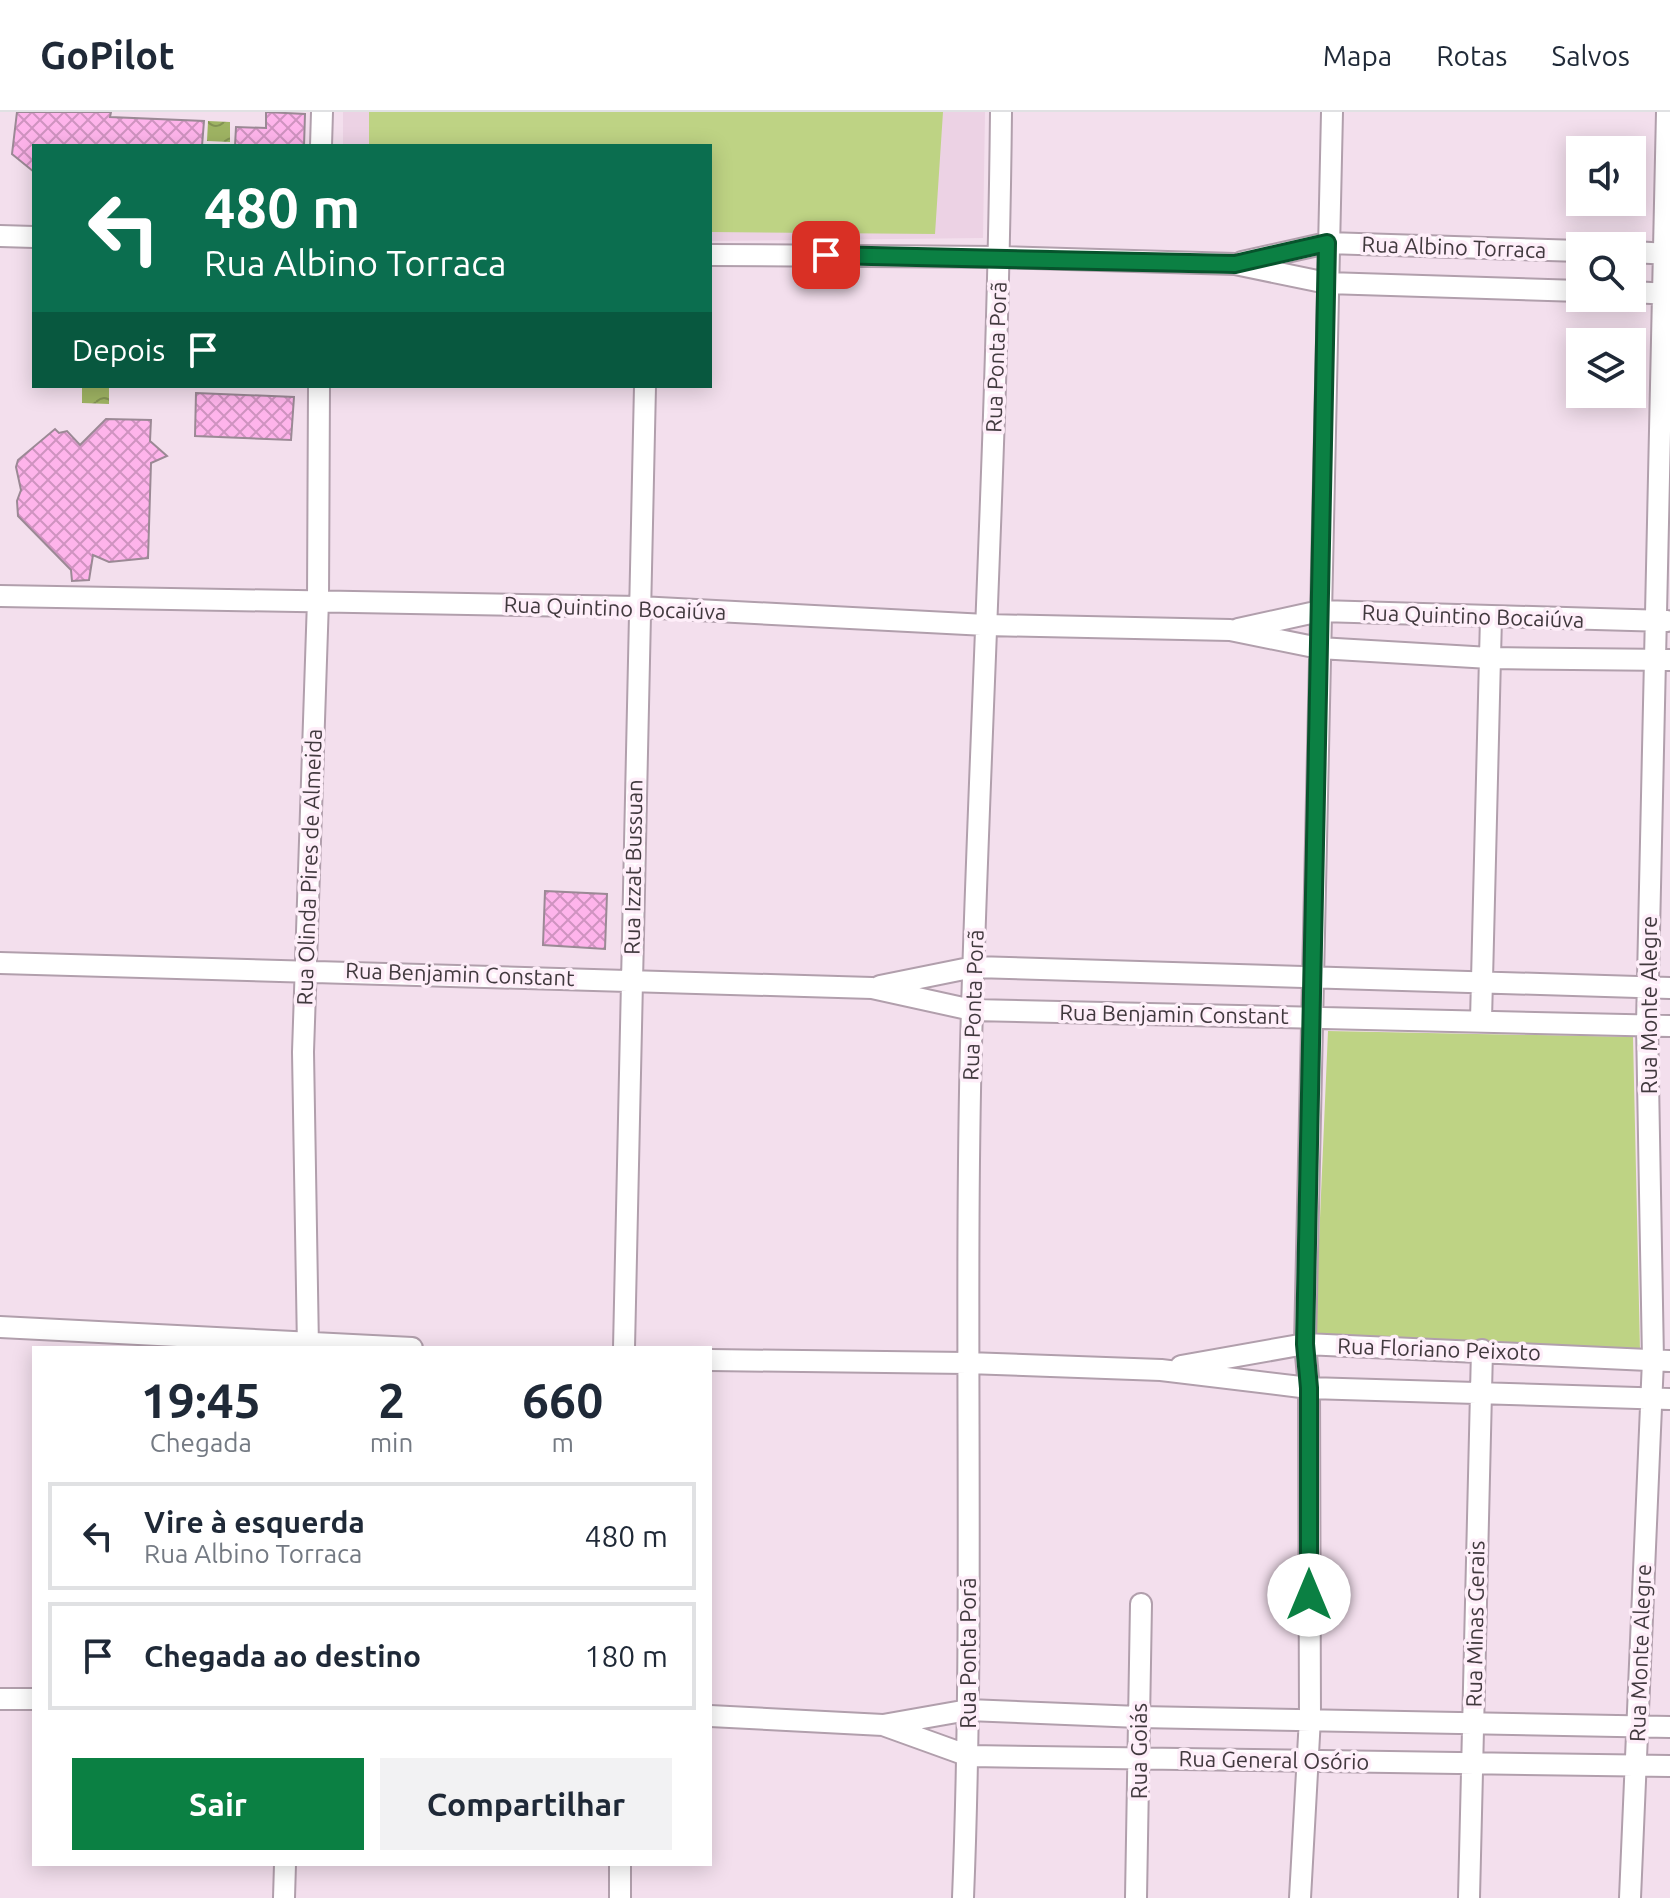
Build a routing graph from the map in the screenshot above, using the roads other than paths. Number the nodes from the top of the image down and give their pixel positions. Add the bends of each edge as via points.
1 (322, 112) edge
2 (1001, 112) edge
3 (1332, 112) edge
4 (1667, 112) edge
5 (321, 144) edge
6 (0, 236) edge
7 (32, 237) edge
8 (1327, 243) junction
9 (1566, 251) edge
10 (1646, 252) edge
11 (1667, 253) edge
12 (712, 255) edge
13 (1000, 257) junction
14 (1235, 264) junction
15 (1327, 283) junction
16 (1566, 291) edge
17 (1646, 292) edge
18 (1667, 293) edge
19 (319, 388) edge
20 (645, 388) edge
21 (0, 596) edge
22 (318, 600) junction
23 (639, 607) junction
24 (1320, 611) junction
25 (1491, 617) junction
26 (1663, 621) edge
27 (986, 625) junction
28 (1230, 630) junction
29 (1319, 648) junction
30 (1490, 658) junction
31 (1663, 660) edge
32 (0, 963) edge
33 (974, 967) junction
34 (305, 970) junction
35 (1314, 975) junction
36 (630, 979) junction
37 (1482, 980) junction
38 (1648, 985) junction
39 (872, 988) junction
40 (1670, 988) edge
41 (972, 1010) junction
42 (1313, 1017) junction
43 (1481, 1020) junction
44 (1647, 1024) junction
45 (1670, 1026) edge
46 (0, 1327) edge
47 (1305, 1344) junction
48 (308, 1345) edge
49 (343, 1346) edge
50 (624, 1346) edge
51 (1482, 1350) junction
52 (712, 1360) edge
53 (1661, 1360) edge
54 (967, 1363) junction
55 (1161, 1370) junction
56 (1309, 1388) junction
57 (1481, 1391) junction
58 (1660, 1398) edge
59 (1141, 1604) dead end
60 (0, 1699) edge
61 (32, 1699) edge
62 (968, 1710) junction
63 (712, 1716) edge
64 (1139, 1717) junction
65 (1310, 1718) junction
66 (1472, 1722) junction
67 (883, 1725) junction
68 (1636, 1726) junction
69 (1670, 1727) edge
70 (969, 1756) junction
71 (1140, 1759) junction
72 (1306, 1759) junction
73 (1472, 1764) junction
74 (1636, 1765) junction
75 (1670, 1766) edge
76 (285, 1866) edge
77 (620, 1866) edge
78 (284, 1898) edge
79 (620, 1898) edge
80 (963, 1898) edge
81 (1136, 1898) edge
82 (1300, 1898) edge
83 (1469, 1898) edge
84 (1630, 1898) edge

1 - 5 street
2 - 13 street, Rua Ponta Porã
3 - 8 street
4 - 11 street, Rua Monte Alegre
6 - 7 street
8 - 9 street, Rua Albino Torraca
8 - 14 street, Rua Albino Torraca
8 - 15 street
10 - 11 street
11 - 18 street, Rua Monte Alegre
12 - 13 street, Rua Albino Torraca
13 - 14 street, Rua Albino Torraca
13 - 27 street, Rua Ponta Porã
14 - 15 street, Rua Albino Torraca
15 - 16 street, Rua Albino Torraca
15 - 24 street
17 - 18 street
18 - 26 street, Rua Monte Alegre
19 - 22 street, Rua Olinda Pires de Almeida
20 - 23 street, Rua Izzat Bussuan
21 - 22 street, Rua Quintino Bocaiúva
22 - 23 street, Rua Quintino Bocaiúva
22 - 34 street, Rua Olinda Pires de Almeida
23 - 27 street, Rua Quintino Bocaiúva
23 - 36 street, Rua Izzat Bussuan
24 - 25 street, Rua Quintino Bocaiúva
24 - 28 street, Rua Quintino Bocaiúva
24 - 29 street
25 - 26 street, Rua Quintino Bocaiúva
25 - 30 street
26 - 31 street, Rua Monte Alegre
27 - 28 street, Rua Quintino Bocaiúva
27 - 33 street, Rua Ponta Porã
28 - 29 street, Rua Quintino Bocaiúva
29 - 30 street, Rua Quintino Bocaiúva
29 - 35 street
30 - 31 street, Rua Quintino Bocaiúva
30 - 37 street
31 - 38 street, Rua Monte Alegre
32 - 34 street, Rua Benjamin Constant
33 - 35 street, Rua Benjamin Constant
33 - 39 street, Rua Benjamin Constant
33 - 41 street, Rua Ponta Porã
34 - 36 street, Rua Benjamin Constant
34 - 48 street, Rua Olinda Pires de Almeida
35 - 37 street, Rua Benjamin Constant
35 - 42 street
36 - 39 street, Rua Benjamin Constant
36 - 50 street, Rua Izzat Bussuan
37 - 38 street, Rua Benjamin Constant
37 - 43 street
38 - 40 street, Rua Benjamin Constant
38 - 44 street, Rua Monte Alegre
39 - 41 street, Rua Benjamin Constant
41 - 42 street, Rua Benjamin Constant
41 - 54 street, Rua Ponta Porã
42 - 43 street, Rua Benjamin Constant
42 - 47 street
43 - 44 street, Rua Benjamin Constant
44 - 45 street, Rua Benjamin Constant
44 - 53 street, Rua Monte Alegre
46 - 48 street
47 - 51 street, Rua Floriano Peixoto
47 - 55 street, Rua Floriano Peixoto
47 - 56 street
48 - 49 street
51 - 53 street, Rua Floriano Peixoto
51 - 57 street, Rua Minas Gerais
52 - 54 street, Rua Floriano Peixoto
53 - 58 street, Rua Monte Alegre
54 - 55 street, Rua Floriano Peixoto
54 - 62 street, Rua Ponta Porã
55 - 56 street, Rua Floriano Peixoto
56 - 57 street, Rua Floriano Peixoto
56 - 65 street
57 - 58 street, Rua Floriano Peixoto
57 - 66 street, Rua Minas Gerais
58 - 68 street, Rua Monte Alegre
59 - 64 street, Rua Goiás
60 - 61 street
62 - 64 street, Rua General Osório
62 - 67 street, Rua General Osório
62 - 70 street, Rua Ponta Porã
63 - 67 street, Rua General Osório
64 - 65 street, Rua General Osório
64 - 71 street, Rua Goiás
65 - 66 street, Rua General Osório
65 - 72 street
66 - 68 street, Rua General Osório
66 - 73 street, Rua Minas Gerais
67 - 70 street, Rua General Osório
68 - 69 street, Rua General Osório
68 - 74 street, Rua Monte Alegre
70 - 71 street, Rua General Osório
70 - 80 street, Rua Ponta Porã
71 - 72 street, Rua General Osório
71 - 81 street, Rua Goiás
72 - 73 street, Rua General Osório
72 - 82 street
73 - 74 street, Rua General Osório
73 - 83 street, Rua Minas Gerais
74 - 75 street, Rua General Osório
74 - 84 street, Rua Monte Alegre
76 - 78 street
77 - 79 street

